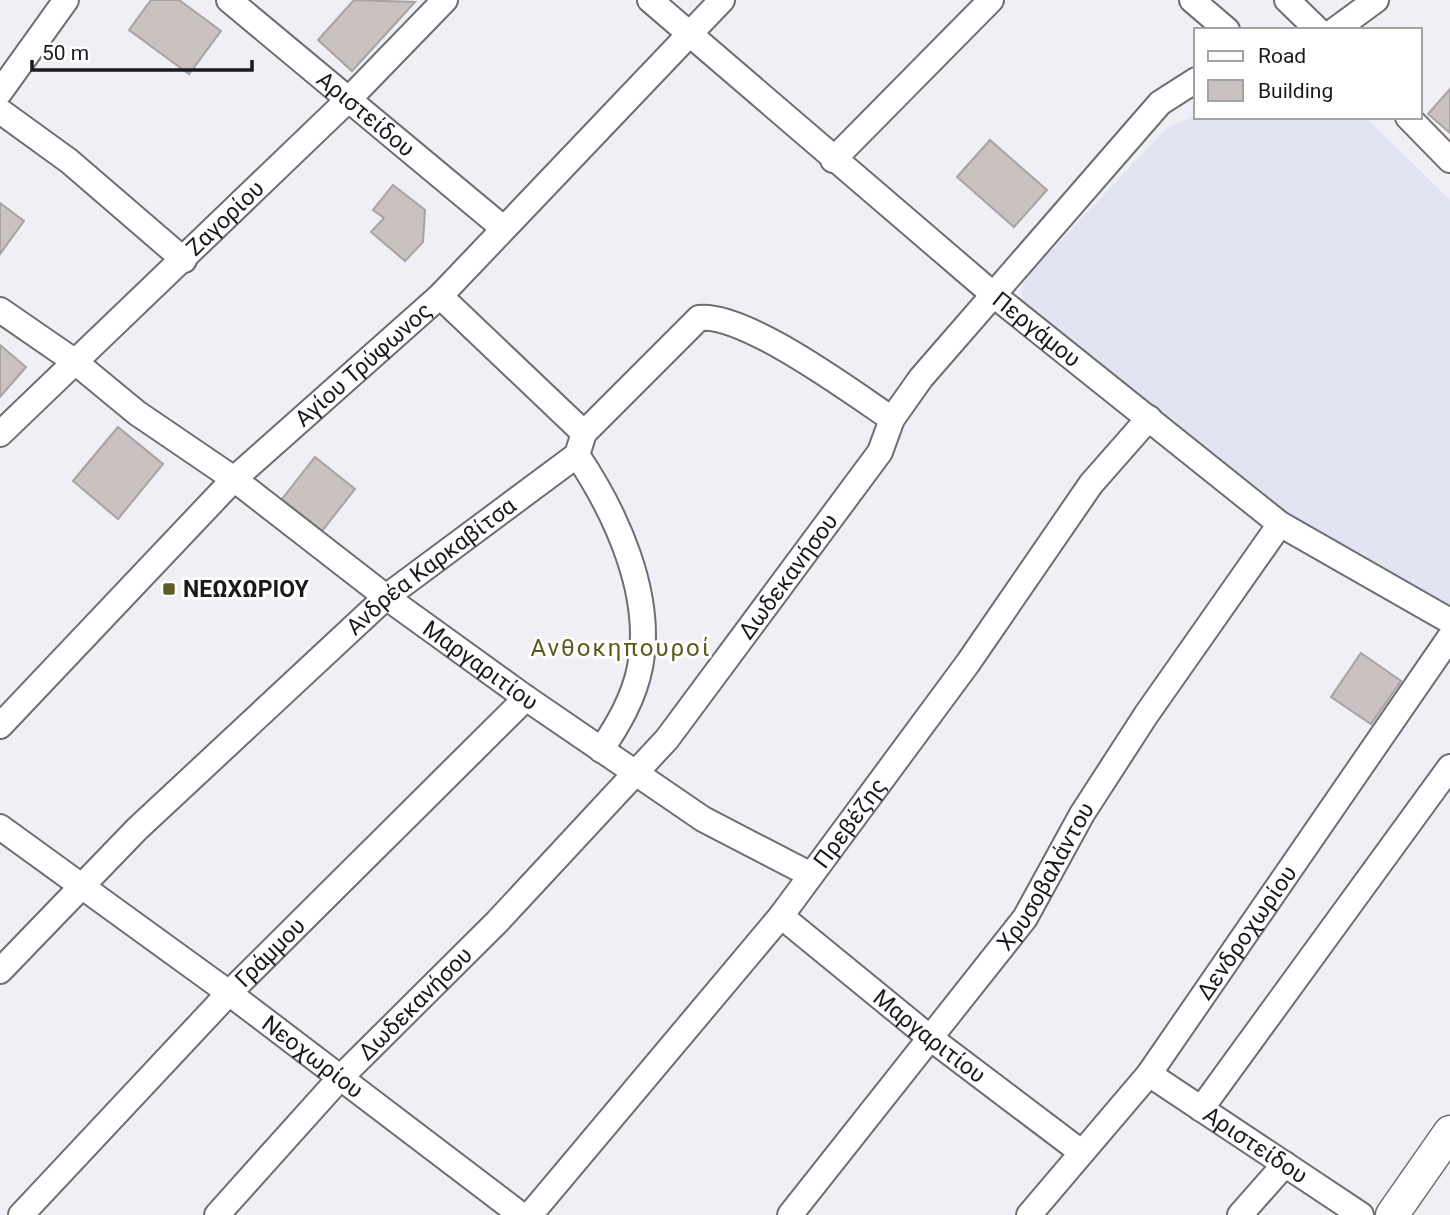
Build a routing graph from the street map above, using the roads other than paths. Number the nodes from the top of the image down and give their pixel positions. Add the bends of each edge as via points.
1 (66, 0) edge
2 (229, 0) edge
3 (445, 0) edge
4 (650, 0) edge
5 (723, 0) edge
6 (991, 0) edge
7 (1192, 0) edge
8 (1287, 0) edge
9 (1376, 0) edge
10 (257, 8) edge
11 (1225, 28) edge
12 (1316, 28) edge
13 (1338, 28) edge
14 (689, 35) junction
15 (1194, 81) edge
16 (0, 92) edge
17 (350, 99) junction
18 (0, 111) edge
19 (1410, 119) edge
20 (833, 160) junction
21 (1450, 160) edge
22 (503, 228) junction
23 (184, 260) junction
24 (440, 296) junction
25 (995, 296) junction
26 (0, 310) edge
27 (74, 361) junction
28 (1149, 418) junction
29 (892, 419) junction
30 (0, 434) edge
31 (580, 444) junction
32 (234, 479) junction
33 (1280, 524) junction
34 (386, 597) junction
35 (1450, 621) edge
36 (1450, 637) edge
37 (526, 698) junction
38 (0, 726) edge
39 (601, 750) junction
40 (1450, 767) edge
41 (634, 772) junction
42 (0, 827) edge
43 (809, 874) junction
44 (80, 887) junction
45 (781, 916) junction
46 (0, 971) edge
47 (229, 993) junction
48 (929, 1037) junction
49 (1149, 1074) junction
50 (341, 1078) junction
51 (1201, 1109) junction
52 (1450, 1132) edge
53 (1082, 1152) junction
54 (1284, 1164) junction
55 (21, 1215) edge
56 (217, 1215) edge
57 (521, 1215) edge
58 (530, 1215) edge
59 (790, 1215) edge
60 (1029, 1215) edge
61 (1240, 1215) edge
62 (1361, 1215) edge
63 (1392, 1215) edge

1 - 16 street
2 - 10 street, Αριστείδου
3 - 17 street, Ζαγορίου
4 - 14 street, Περγάμου
5 - 14 street, Αγίου Τρύφωνος
6 - 20 street
7 - 11 street
8 - 12 street
9 - 13 street
10 - 17 street, Αριστείδου
14 - 20 street, Περγάμου
14 - 22 street, Αγίου Τρύφωνος
15 - 25 street, Δωδεκανήσου via 1160,103
17 - 22 street, Αριστείδου
17 - 23 street, Ζαγορίου
18 - 23 street via 69,161
19 - 21 street
20 - 25 street, Περγάμου
22 - 24 street, Αγίου Τρύφωνος
23 - 27 street, Ζαγορίου
24 - 31 street
24 - 32 street, Αγίου Τρύφωνος
25 - 28 street, Περγάμου
25 - 29 street, Δωδεκανήσου via 921,378
26 - 27 street, Μαργαριτίου
27 - 30 street, Ζαγορίου
27 - 32 street, Μαργαριτίου via 137,413
28 - 33 street, Περγάμου
28 - 43 street, Πρεβέζης via 1091,484 968,663
29 - 31 street, Ανδρέα Καρκαβίτσα via 794,352 706,317 699,318
29 - 41 street, Δωδεκανήσου via 880,452 667,739
31 - 34 street, Ανδρέα Καρκαβίτσα
31 - 39 street via 623,546 643,630 635,686 619,724
32 - 34 street, Μαργαριτίου
32 - 38 street, Αγίου Τρύφωνος
33 - 35 street, Περγάμου
33 - 48 street, Χρυσοβαλάντου via 1082,814 1025,918
34 - 37 street, Μαργαριτίου
34 - 44 street, Ανδρέα Καρκαβίτσα
36 - 49 street, Δενδροχωρίου
37 - 39 street, Μαργαριτίου
37 - 47 street, Γράμμου
39 - 41 street, Μαργαριτίου
40 - 51 street
41 - 43 street, Μαργαριτίου via 704,819
41 - 50 street, Δωδεκανήσου via 497,922
42 - 44 street, Νεοχωρίου
43 - 45 street, Πρεβέζης
44 - 46 street, Ανδρέα Καρκαβίτσα
44 - 47 street, Νεοχωρίου
45 - 48 street, Μαργαριτίου
45 - 58 street, Πρεβέζης
47 - 50 street, Νεοχωρίου
47 - 55 street, Γράμμου
48 - 53 street, Μαργαριτίου
48 - 59 street, Χρυσοβαλάντου
49 - 51 street, Αριστείδου
49 - 53 street, Δενδροχωρίου
50 - 56 street, Δωδεκανήσου
50 - 57 street, Νεοχωρίου
51 - 54 street, Αριστείδου
52 - 63 street
53 - 60 street, Δενδροχωρίου
54 - 61 street
54 - 62 street, Αριστείδου

